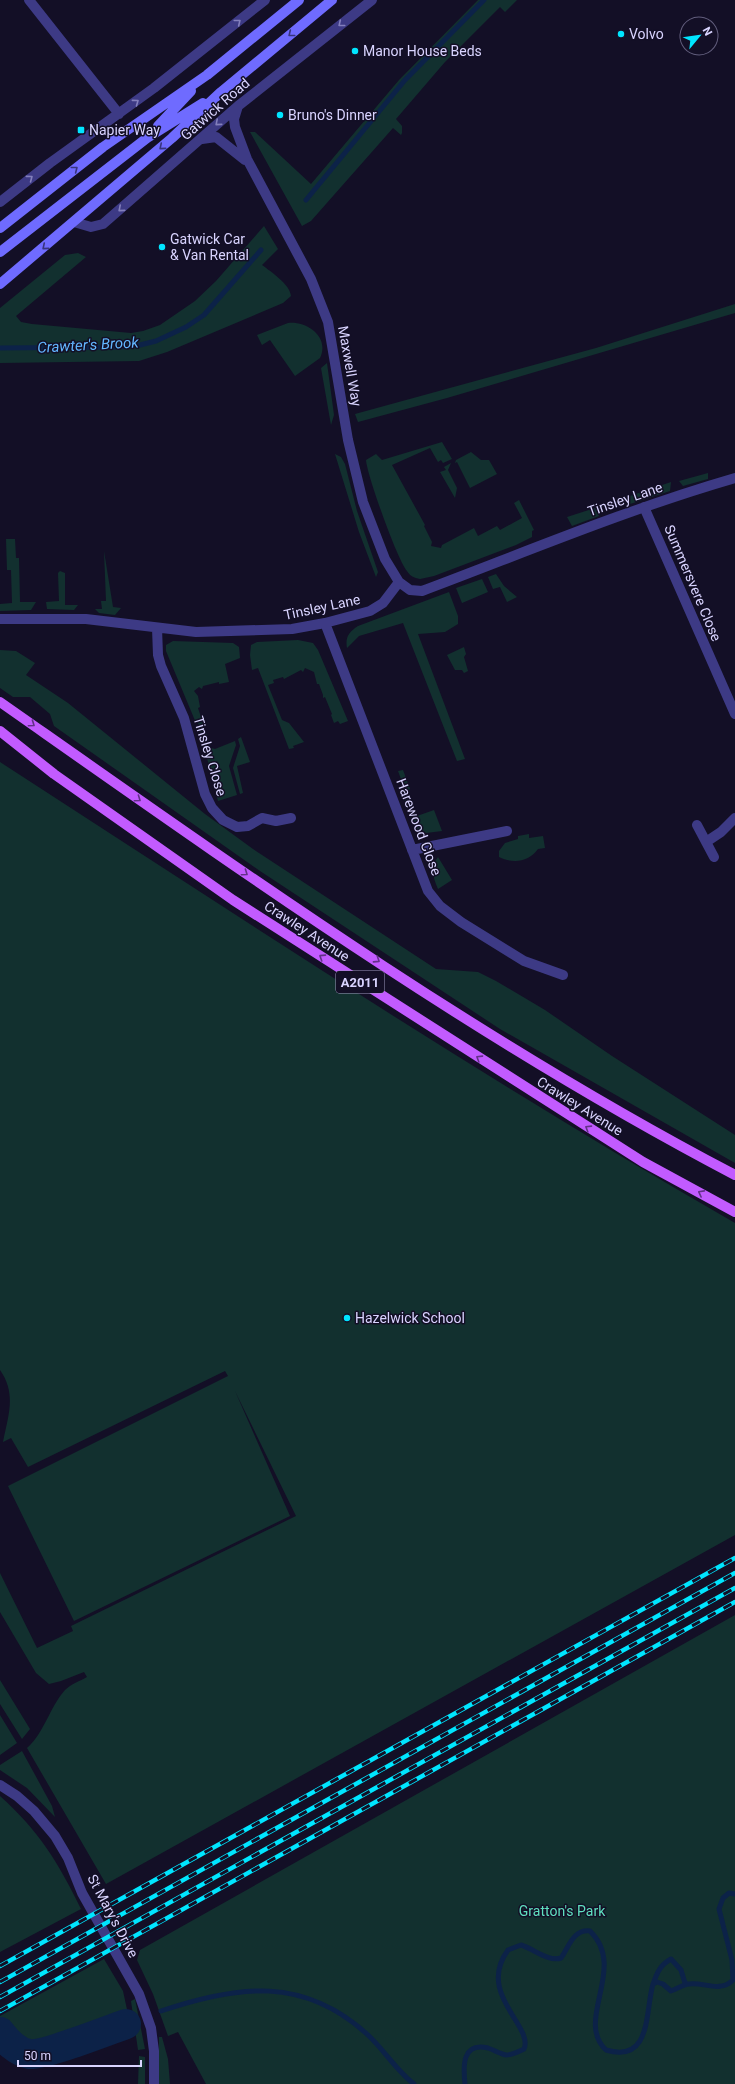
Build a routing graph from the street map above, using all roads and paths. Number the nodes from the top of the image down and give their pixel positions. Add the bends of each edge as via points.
1 (29, 0) edge
2 (265, 0) edge
3 (299, 0) edge
4 (332, 0) edge
5 (372, 0) edge
6 (207, 75) junction
7 (221, 92) junction
8 (238, 106) junction
9 (119, 114) junction
10 (147, 138) junction
11 (198, 141) junction
12 (249, 164) junction
13 (0, 202) edge
14 (74, 222) junction
15 (0, 228) edge
16 (0, 252) edge
17 (0, 284) edge
18 (735, 478) edge
19 (644, 507) junction
20 (399, 582) junction
21 (0, 619) edge
22 (325, 623) junction
23 (157, 628) junction
24 (0, 702) edge
25 (735, 714) edge
26 (0, 731) edge
27 (291, 818) dead end
28 (735, 818) edge
29 (697, 825) dead end
30 (506, 831) dead end
31 (706, 842) junction
32 (412, 850) junction
33 (714, 857) dead end
34 (562, 975) dead end
35 (735, 1175) edge
36 (735, 1212) edge
37 (0, 1785) edge
38 (154, 2084) edge

1 - 9 street
9 -> 2 street
3 - 6 street
4 -> 7 street, Gatwick Road
5 -> 8 street, Gatwick Road
6 - 10 street
15 -> 6 street via 103,147
7 - 10 street
7 -> 14 street, Gatwick Road
8 -> 11 street, Gatwick Road
8 - 12 street, Maxwell Way via 234,119 236,132
13 -> 9 street
10 - 16 street
11 - 12 street, Maxwell Way via 209,137 218,138
11 -> 14 street, Gatwick Road via 103,224 91,227
12 - 20 street, Maxwell Way via 311,279 326,316 348,440 364,502 385,559
14 -> 17 street, Gatwick Road
18 - 19 street, Tinsley Lane
19 - 20 street, Tinsley Lane via 422,591 413,591
19 - 25 street, Summersvere Close
20 - 22 street, Tinsley Lane via 377,608
21 - 23 street, Tinsley Lane via 86,619
22 - 23 street, Tinsley Lane via 292,629 222,632
22 - 32 street, Harewood Close
23 - 27 street, Tinsley Close via 158,655 184,718 205,794 212,808 223,820 236,827 248,826 262,818 276,821
24 -> 35 main road, Crawley Avenue / A2011 via 249,876 470,1022 671,1141
36 -> 26 main road, Crawley Avenue / A2011 via 643,1162 233,900 54,774
28 - 31 street
29 - 31 street
30 - 32 street
31 - 33 street
32 - 34 street, Harewood Close via 428,891 440,906 524,961
37 - 38 street, St Mary's Drive via 34,1811 55,1836 68,1858 82,1893 139,1994 154,2051

